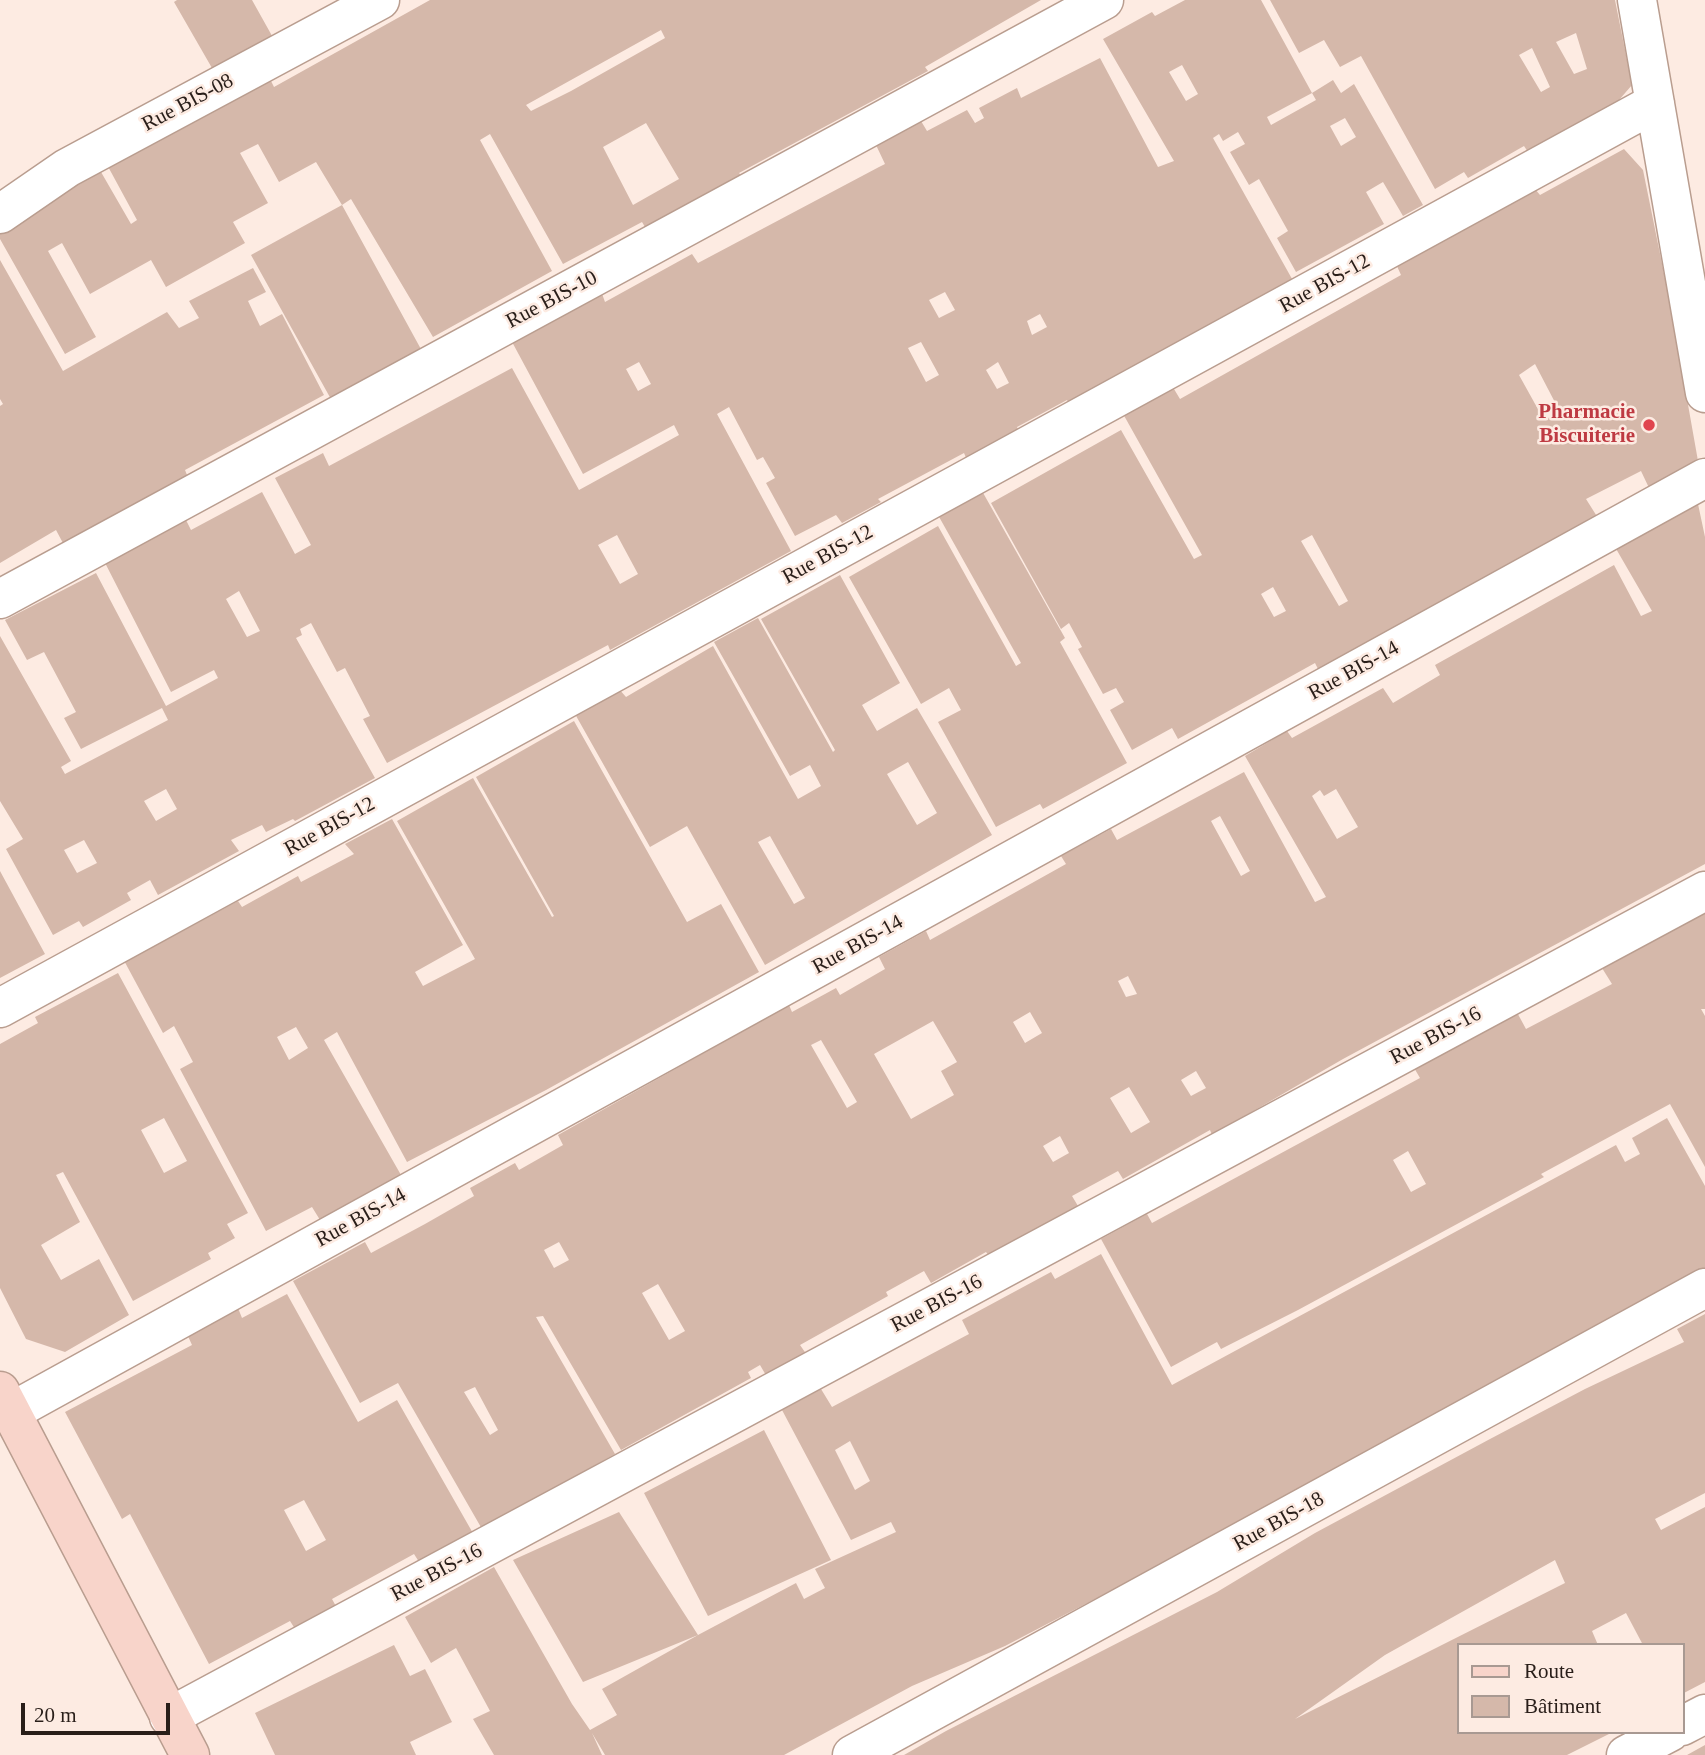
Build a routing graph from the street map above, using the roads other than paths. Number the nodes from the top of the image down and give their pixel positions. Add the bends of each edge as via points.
1 (380, 0) edge
2 (1104, 0) edge
3 (1637, 0) edge
4 (1655, 103) junction
5 (0, 214) edge
6 (1705, 393) edge
7 (1705, 478) edge
8 (0, 599) edge
9 (1705, 891) edge
10 (0, 1008) edge
11 (1705, 1288) edge
12 (5, 1402) edge
13 (1705, 1714) edge
14 (169, 1717) junction
15 (1684, 1725) edge
16 (1666, 1734) edge
17 (190, 1755) edge
18 (852, 1755) edge
19 (1626, 1755) edge

1 - 5 street, Rue BIS-08 via 67,168
2 - 8 street, Rue BIS-10
3 - 4 street
4 - 6 street
4 - 10 street, Rue BIS-12
7 - 12 street, Rue BIS-14
9 - 14 street, Rue BIS-16
11 - 18 street, Rue BIS-18
12 - 14 main road
13 - 15 street
14 - 17 main road
16 - 19 street

